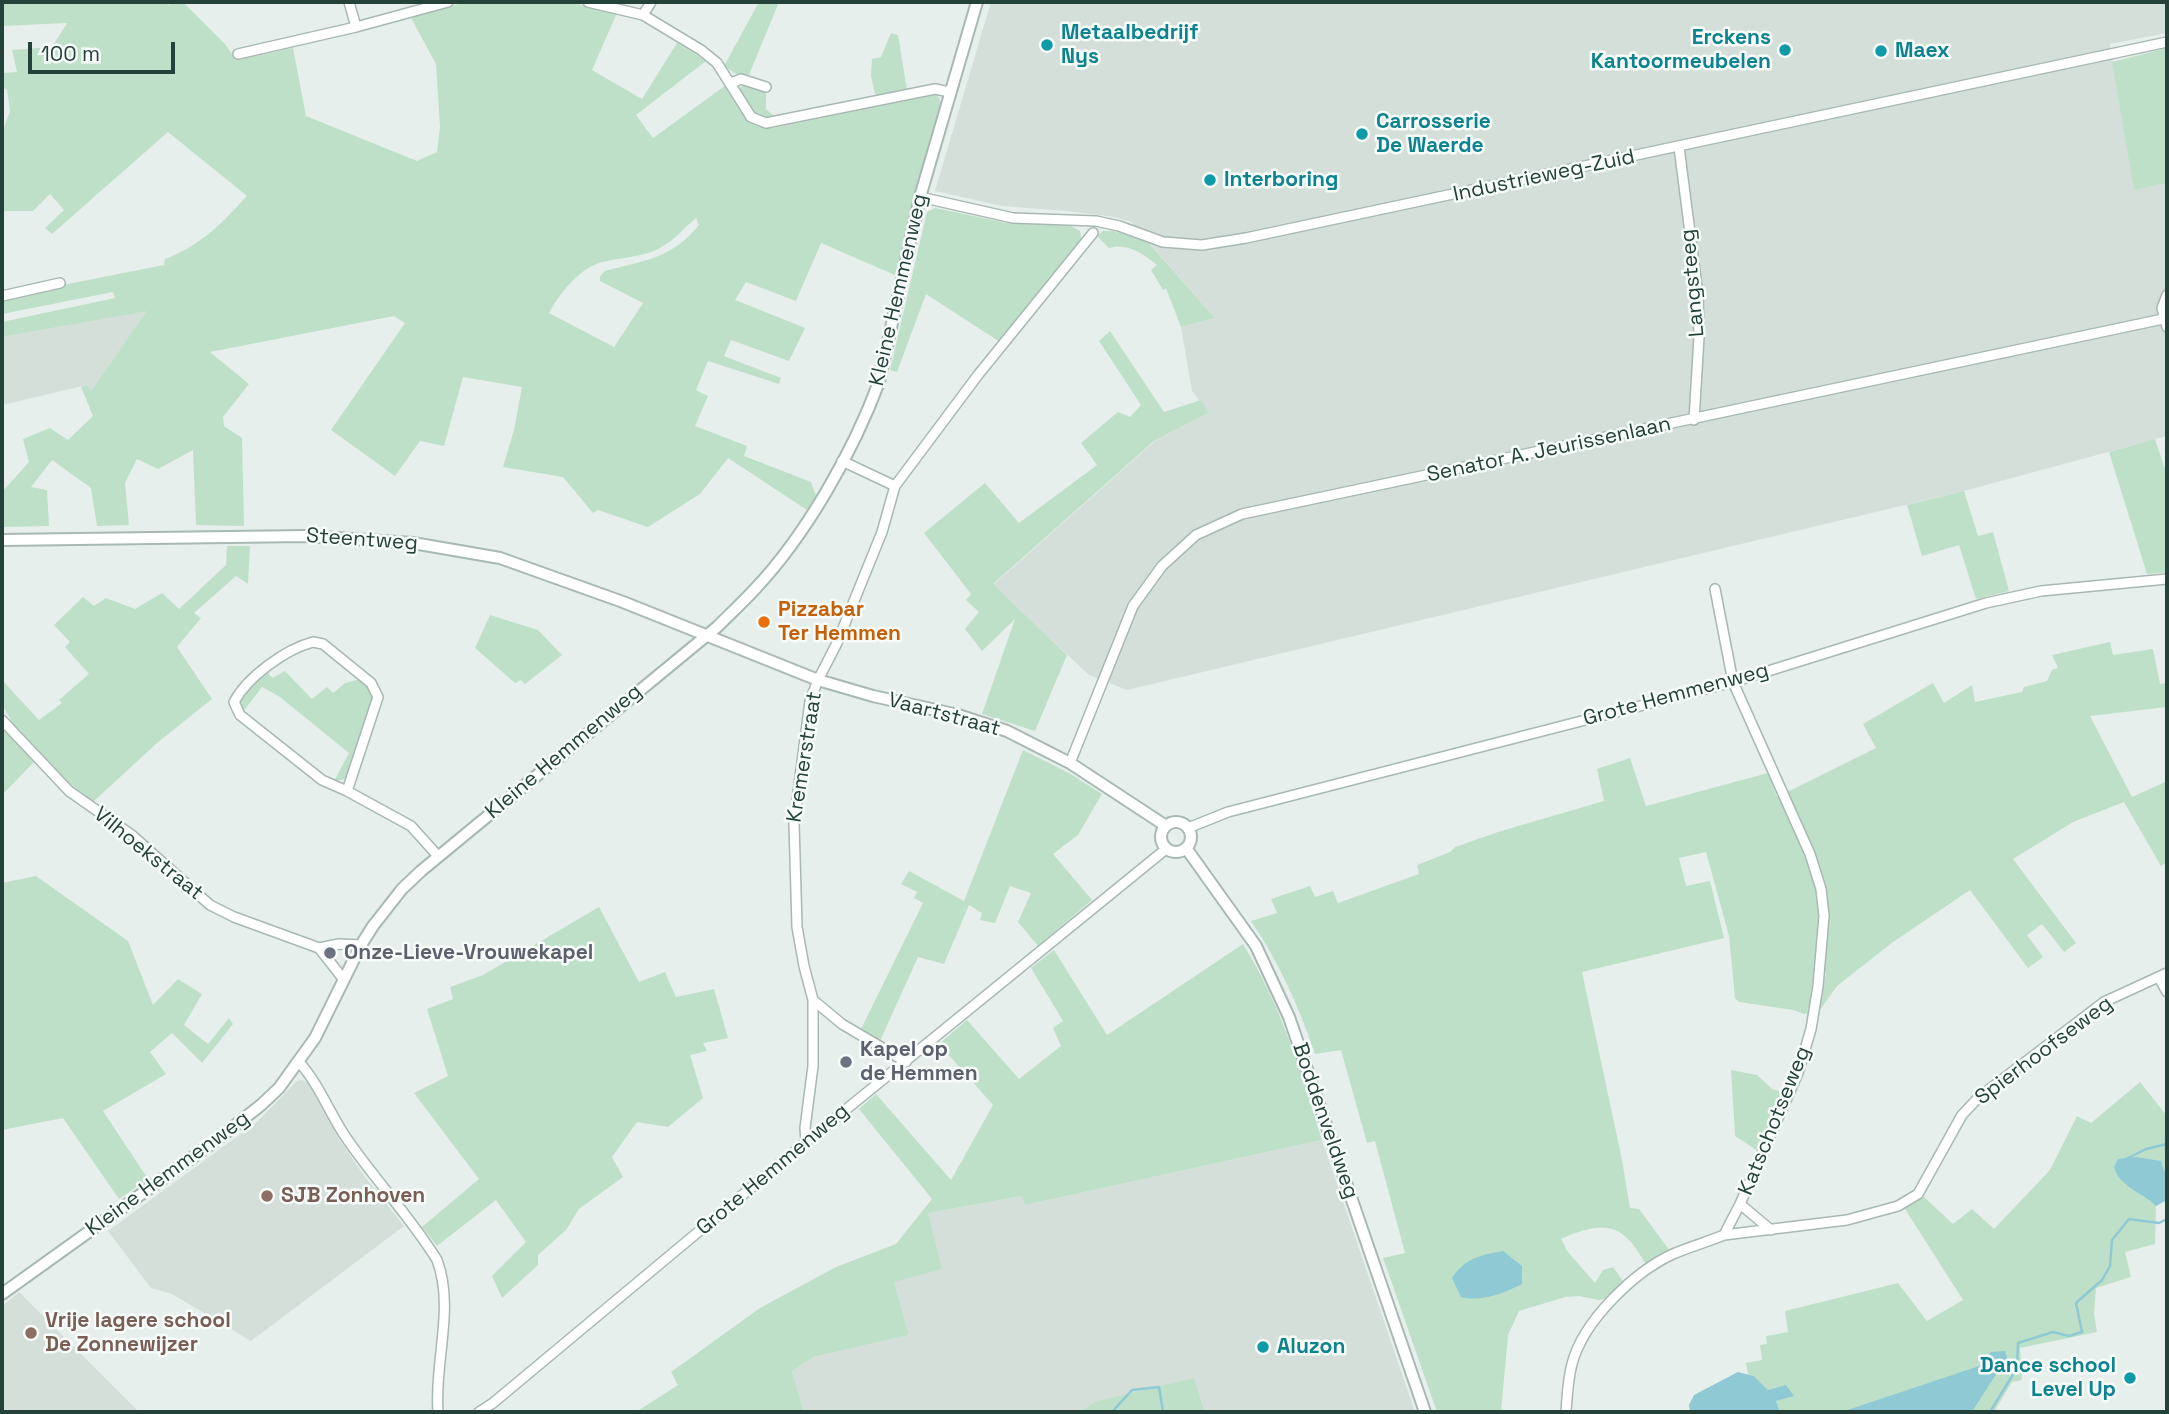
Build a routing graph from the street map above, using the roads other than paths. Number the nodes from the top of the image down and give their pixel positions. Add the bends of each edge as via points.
1 (349, 2) edge
2 (448, 2) edge
3 (588, 2) edge
4 (651, 2) edge
5 (977, 2) edge
6 (643, 15) junction
7 (356, 27) junction
8 (2167, 41) edge
9 (238, 54) dead end
10 (731, 82) junction
11 (766, 87) dead end
12 (950, 92) junction
13 (1679, 147) junction
14 (920, 197) junction
15 (1093, 233) dead end
16 (60, 283) dead end
17 (2167, 295) edge
18 (2, 296) edge
19 (2165, 323) edge
20 (1694, 420) junction
21 (842, 461) junction
22 (895, 486) junction
23 (2, 540) edge
24 (2167, 579) edge
25 (1715, 589) dead end
26 (707, 635) junction
27 (818, 680) junction
28 (1733, 682) junction
29 (2, 720) edge
30 (1070, 762) junction
31 (347, 791) junction
32 (1166, 826) junction
33 (1188, 828) junction
34 (1186, 848) junction
35 (1166, 849) junction
36 (438, 856) junction
37 (361, 945) junction
38 (319, 948) junction
39 (2163, 975) edge
40 (344, 980) junction
41 (2167, 992) edge
42 (813, 1000) junction
43 (299, 1062) junction
44 (906, 1062) junction
45 (806, 1142) junction
46 (1740, 1204) junction
47 (1771, 1230) junction
48 (1724, 1235) junction
49 (2, 1294) edge
50 (438, 1412) edge
51 (479, 1412) edge
52 (1425, 1412) edge
53 (1566, 1412) edge

1 - 7 street
2 - 7 street
3 - 6 street
4 - 6 street
5 - 12 street, Kleine Hemmenweg
6 - 10 street via 718,62
7 - 9 street
8 - 13 street, Industrieweg-Zuid
10 - 11 street via 749,80
10 - 12 street via 751,117 766,123 935,89
12 - 14 street, Kleine Hemmenweg
13 - 14 street, Industrieweg-Zuid via 1202,245 1163,242 1096,221 1013,218
13 - 20 street, Langsteeg via 1698,295
14 - 21 street, Kleine Hemmenweg via 879,382
15 - 22 street, Kremerstraat
16 - 18 street
17 - 19 street via 2162,308
19 - 20 street, Senator A. Jeurissenlaan
20 - 30 street, Senator A. Jeurissenlaan via 1242,514 1196,535 1162,566 1133,606
21 - 22 street
21 - 26 street, Kleine Hemmenweg via 786,552 756,589
22 - 27 street, Kremerstraat via 877,545
23 - 26 street, Steentweg via 242,535 413,543 500,558
24 - 28 street, Grote Hemmenweg via 2041,591 1986,603
25 - 28 street
26 - 27 street, Vaartstraat
26 - 36 street, Kleine Hemmenweg
27 - 30 street, Vaartstraat via 958,715
27 - 42 street, Kremerstraat via 810,701 794,823 797,927
28 - 33 street, Grote Hemmenweg via 1228,812
28 - 46 street, Katschotseweg via 1810,854 1824,916 1818,986 1802,1062
29 - 38 street, Vilhoekstraat via 69,792 133,835 210,905
30 - 32 street, Vaartstraat
31 - 31 street via 322,779 240,715 234,702 260,670 313,642 323,644 371,682 378,697
31 - 36 street via 411,826
32 - 33 street, Grote Hemmenweg via 1175,822
32 - 35 street via 1161,837
33 - 34 street via 1191,836
34 - 35 street via 1179,852
34 - 52 street, Boddenveldweg via 1256,946 1289,1017
35 - 44 street, Grote Hemmenweg
36 - 37 street, Kleine Hemmenweg via 402,889
37 - 38 street, Vilhoekstraat
37 - 40 street, Kleine Hemmenweg
38 - 40 street
39 - 41 street
39 - 47 street, Spierhoofseweg via 2104,1002 1978,1098 1962,1115 1918,1194 1898,1206 1847,1220
40 - 43 street, Kleine Hemmenweg
42 - 44 street via 842,1024
42 - 45 street, Kremerstraat
43 - 49 street, Kleine Hemmenweg via 247,1117
43 - 50 street via 343,1133 428,1245 439,1267 445,1296
44 - 45 street, Grote Hemmenweg
45 - 51 street, Grote Hemmenweg
46 - 47 street
46 - 48 street, Katschotseweg
47 - 48 street, Spierhoofseweg
48 - 53 street via 1655,1264 1620,1292 1584,1337 1573,1362

